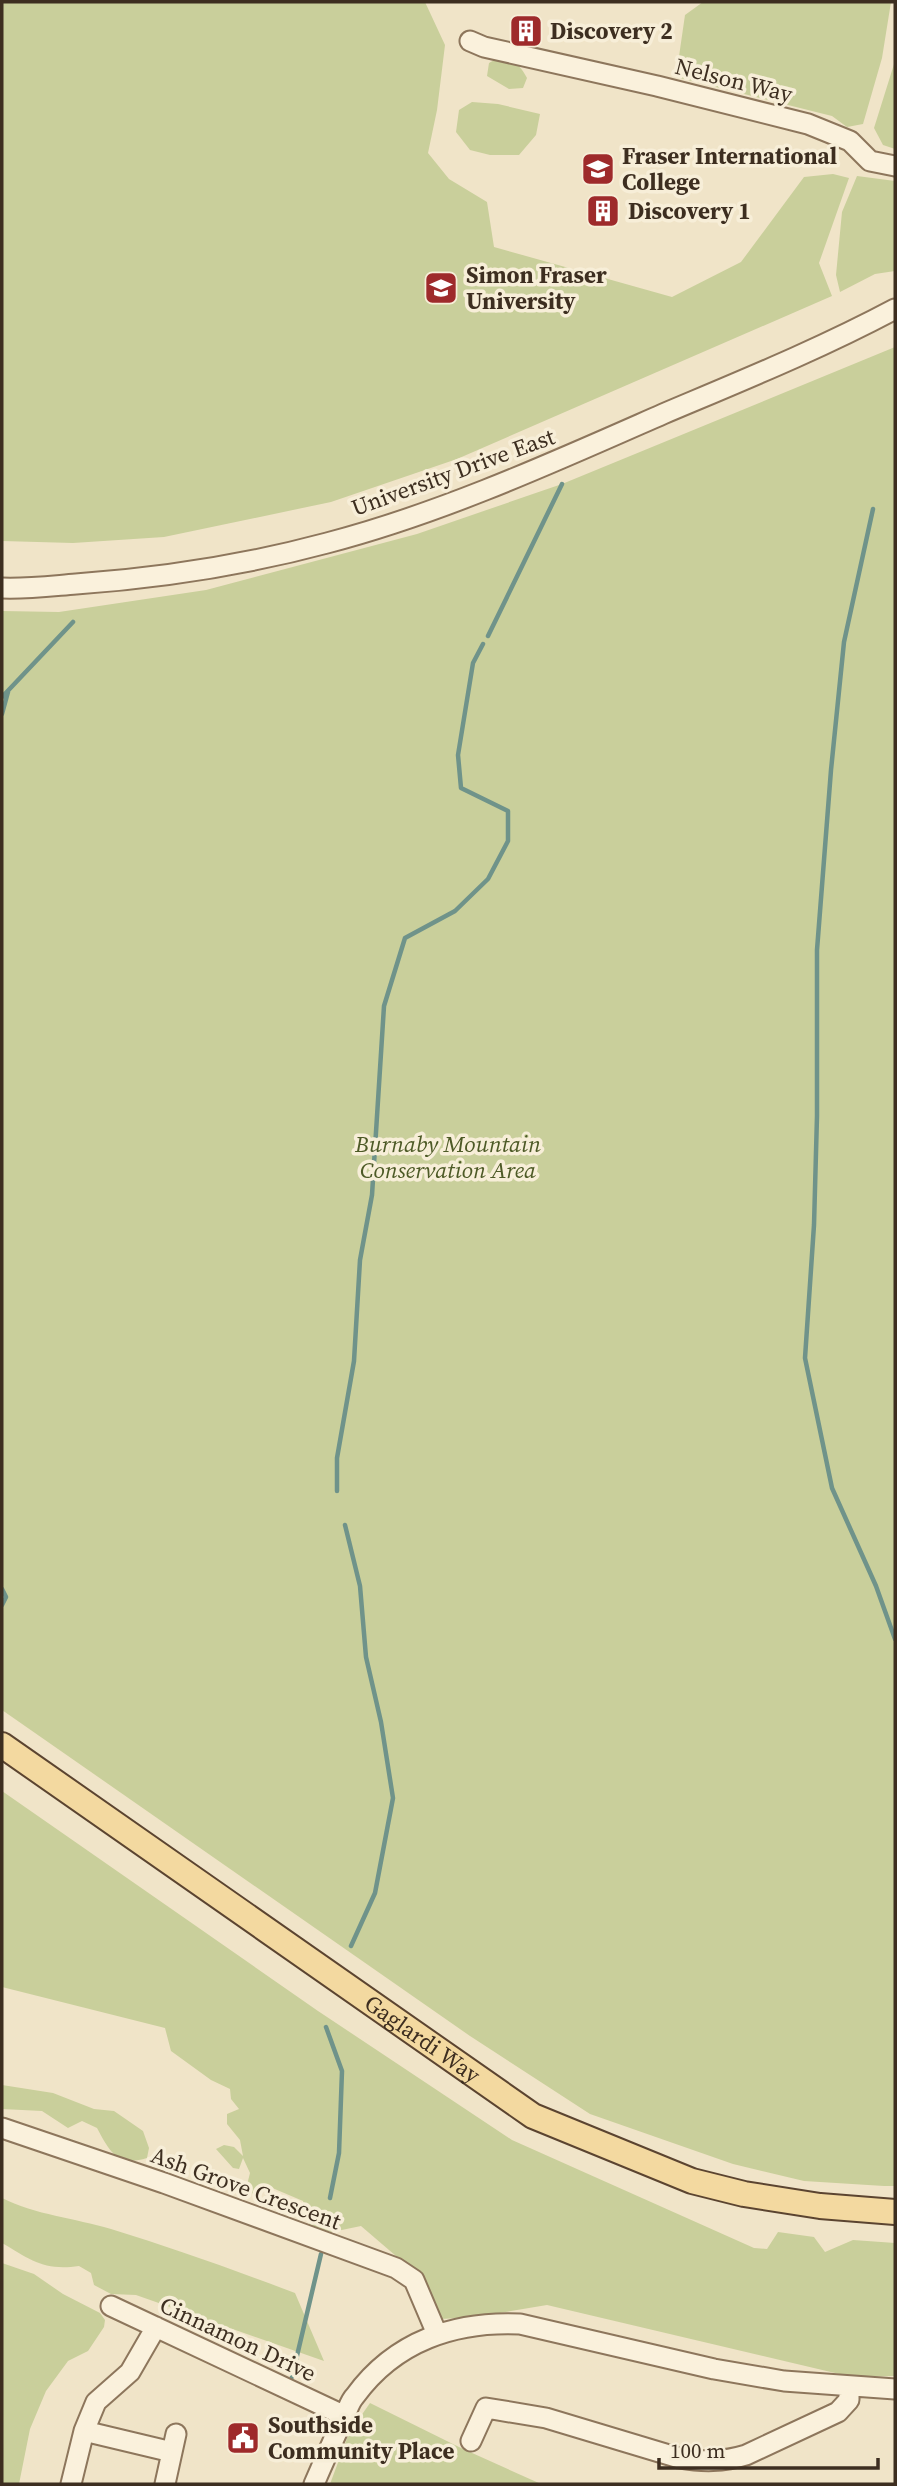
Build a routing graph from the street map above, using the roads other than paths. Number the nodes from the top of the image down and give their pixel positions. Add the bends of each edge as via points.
1 (470, 41) dead end
2 (895, 166) edge
3 (895, 309) edge
4 (2, 588) edge
5 (2, 1745) edge
6 (2, 2128) edge
7 (895, 2212) edge
8 (111, 2306) dead end
9 (156, 2327) junction
10 (437, 2334) junction
11 (849, 2387) junction
12 (895, 2389) edge
13 (345, 2416) junction
14 (85, 2431) junction
15 (471, 2441) dead end
16 (73, 2478) edge
17 (165, 2484) edge
18 (314, 2484) edge

1 - 2 street, Nelson Way via 808,124 850,141 870,161
3 - 4 street, University Drive East via 589,447 328,543 139,579
5 - 7 main road, Gaglardi Way via 533,2116 692,2181 820,2206
6 - 10 street, Ash Grove Crescent via 396,2267 414,2280
8 - 9 street, Cinnamon Drive
9 - 13 street, Cinnamon Drive
9 - 14 street via 130,2372 96,2402
10 - 11 street via 490,2322 520,2324 714,2369
10 - 13 street via 418,2341 374,2375 353,2397
11 - 12 street
11 - 15 street via 849,2400 838,2412 730,2460 679,2458 546,2418 486,2409
13 - 18 street
14 - 16 street
14 - 17 street via 174,2443

